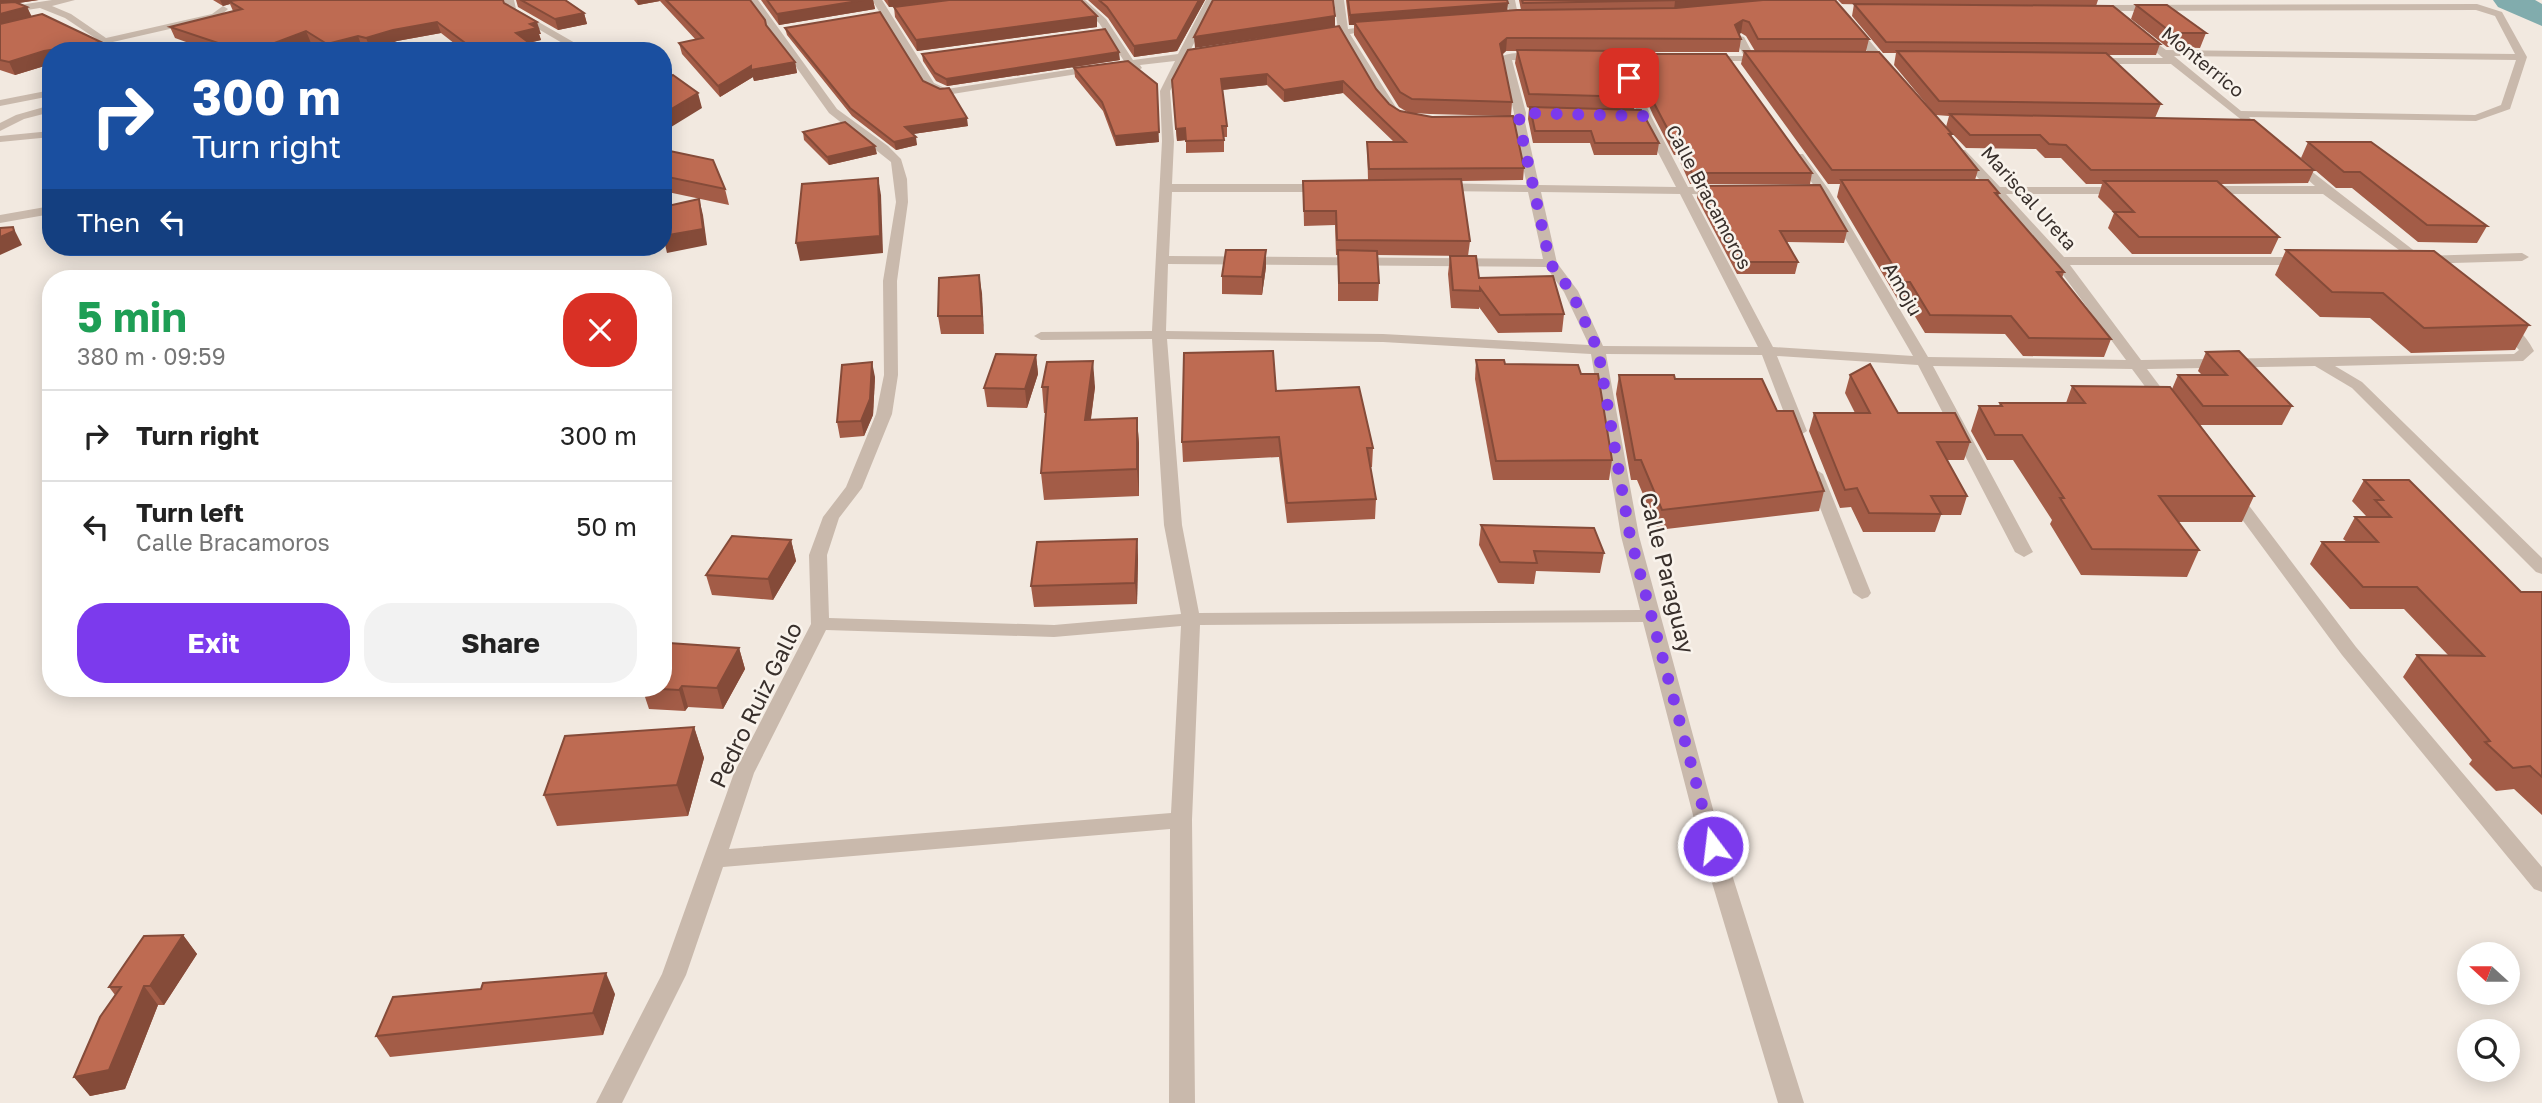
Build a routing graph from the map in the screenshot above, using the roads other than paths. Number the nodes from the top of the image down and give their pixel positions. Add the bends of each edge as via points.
1 (70, 0) edge
2 (211, 0) edge
3 (509, 0) edge
4 (753, 0) edge
5 (877, 0) edge
6 (1079, 0) edge
7 (1211, 0) edge
8 (1339, 0) edge
9 (1510, 0) edge
10 (1830, 4) edge
11 (42, 5) junction
12 (236, 7) edge
13 (2104, 8) edge
14 (223, 9) junction
15 (1852, 10) edge
16 (0, 11) edge
17 (897, 11) edge
18 (884, 13) junction
19 (872, 15) edge
20 (68, 16) junction
21 (1516, 18) junction
22 (1529, 18) edge
23 (1503, 19) edge
24 (2122, 20) edge
25 (45, 22) edge
26 (1383, 27) edge
27 (2133, 28) edge
28 (1110, 31) junction
29 (1343, 31) junction
30 (1097, 33) edge
31 (1307, 37) edge
32 (1740, 39) edge
33 (567, 42) edge
34 (1209, 53) edge
35 (2165, 53) junction
36 (927, 56) edge
37 (1183, 57) junction
38 (2522, 57) junction
39 (914, 58) junction
40 (1544, 58) edge
41 (1583, 58) edge
42 (1621, 59) junction
43 (1662, 59) edge
44 (1703, 59) edge
45 (1776, 59) edge
46 (1873, 59) junction
47 (1893, 59) dead end
48 (1751, 60) junction
49 (2081, 60) edge
50 (2175, 61) junction
51 (1130, 63) junction
52 (1896, 79) edge
53 (1156, 84) junction
54 (42, 95) edge
55 (0, 103) edge
56 (42, 110) edge
57 (1534, 113) edge
58 (2239, 114) junction
59 (1631, 116) edge
60 (1645, 116) junction
61 (1515, 119) junction
62 (1419, 121) edge
63 (2224, 125) edge
64 (2252, 125) junction
65 (0, 128) edge
66 (2263, 134) edge
67 (42, 135) edge
68 (0, 139) edge
69 (1950, 141) edge
70 (1792, 146) edge
71 (2284, 153) edge
72 (1425, 187) edge
73 (1534, 187) junction
74 (1166, 188) junction
75 (1343, 188) edge
76 (2134, 190) edge
77 (2189, 190) edge
78 (2326, 190) junction
79 (1685, 191) junction
80 (1740, 191) edge
81 (1958, 191) edge
82 (1998, 191) junction
83 (42, 212) edge
84 (0, 219) edge
85 (2522, 257) dead end
86 (1162, 260) junction
87 (2418, 260) junction
88 (2060, 261) junction
89 (2322, 261) edge
90 (2391, 261) edge
91 (1550, 263) junction
92 (2439, 276) edge
93 (2490, 315) edge
94 (1159, 335) junction
95 (1041, 336) dead end
96 (1598, 350) junction
97 (1768, 351) junction
98 (1923, 361) junction
99 (2318, 362) junction
100 (2136, 365) junction
101 (2176, 419) edge
102 (2224, 484) edge
103 (2024, 552) dead end
104 (2542, 568) edge
105 (1861, 593) dead end
106 (1651, 616) junction
107 (1191, 620) junction
108 (820, 624) junction
109 (1181, 820) junction
110 (713, 859) junction
111 (2542, 883) edge
112 (610, 1103) edge
113 (1182, 1103) edge
114 (1791, 1103) edge

1 - 11 street
2 - 14 street
3 - 33 street via 512,10 527,21
4 - 108 street, Pedro Ruiz Gallo via 833,111 897,160 901,179 890,281 891,375 884,414 854,488 831,517 817,555
5 - 18 street
6 - 28 street
7 - 37 street
8 - 29 street
9 - 21 street
10 - 15 street
10 - 46 street
11 - 16 street
11 - 20 street
12 - 14 street
13 - 24 street
13 - 38 street via 2477,7 2499,14
14 - 20 street via 215,16 104,41
17 - 18 street
18 - 19 street
18 - 39 street
20 - 25 street
21 - 22 street
21 - 23 street
26 - 29 street
27 - 35 street, Monterrico
28 - 30 street
28 - 51 street
29 - 31 street
29 - 62 street via 1393,111
32 - 48 street
34 - 37 street
35 - 38 street
35 - 50 street, Monterrico
36 - 39 street
37 - 51 street
37 - 53 street
38 - 58 street via 2506,107 2476,118
39 - 51 street via 930,85 946,92
40 - 61 street, Calle Paraguay via 1506,57
41 - 42 street
42 - 43 street
42 - 60 street, Calle Bracamoros
44 - 48 street via 1734,65
45 - 48 street
46 - 47 street
46 - 52 street
49 - 50 street
50 - 58 street, Monterrico
51 - 53 street
53 - 74 street via 1168,141
54 - 55 street
56 - 65 street
57 - 61 street
58 - 64 street, Monterrico
59 - 60 street
60 - 79 street, Calle Bracamoros
61 - 73 street, Calle Paraguay
63 - 64 street
64 - 66 street, Monterrico
67 - 68 street
69 - 82 street, Mariscal Ureta
70 - 98 street, Amoju via 1823,190
71 - 78 street
72 - 73 street
73 - 79 street
73 - 91 street, Calle Paraguay
74 - 75 street
74 - 86 street
76 - 82 street
77 - 78 street
78 - 87 street
79 - 80 street
79 - 97 street, Calle Bracamoros
81 - 82 street
82 - 88 street, Mariscal Ureta
83 - 84 street
85 - 87 street
86 - 91 street
86 - 94 street
87 - 90 street
87 - 92 street
88 - 89 street
88 - 100 street, Mariscal Ureta
91 - 96 street, Calle Paraguay via 1571,291
93 - 99 street via 2524,343 2527,351 2518,358
94 - 95 street
94 - 96 street via 1383,338
94 - 107 street via 1173,525
96 - 97 street
96 - 106 street, Calle Paraguay via 1630,536
97 - 98 street
97 - 105 street, Calle Bracamoros
98 - 100 street
98 - 103 street, Amoju
99 - 100 street
99 - 104 street via 2357,386
100 - 101 street, Mariscal Ureta
102 - 111 street via 2349,651
106 - 107 street
106 - 114 street, Calle Paraguay via 1713,846
107 - 108 street via 1054,631
107 - 109 street
108 - 110 street, Pedro Ruiz Gallo via 744,773
109 - 110 street
109 - 113 street
110 - 112 street, Pedro Ruiz Gallo via 674,975

